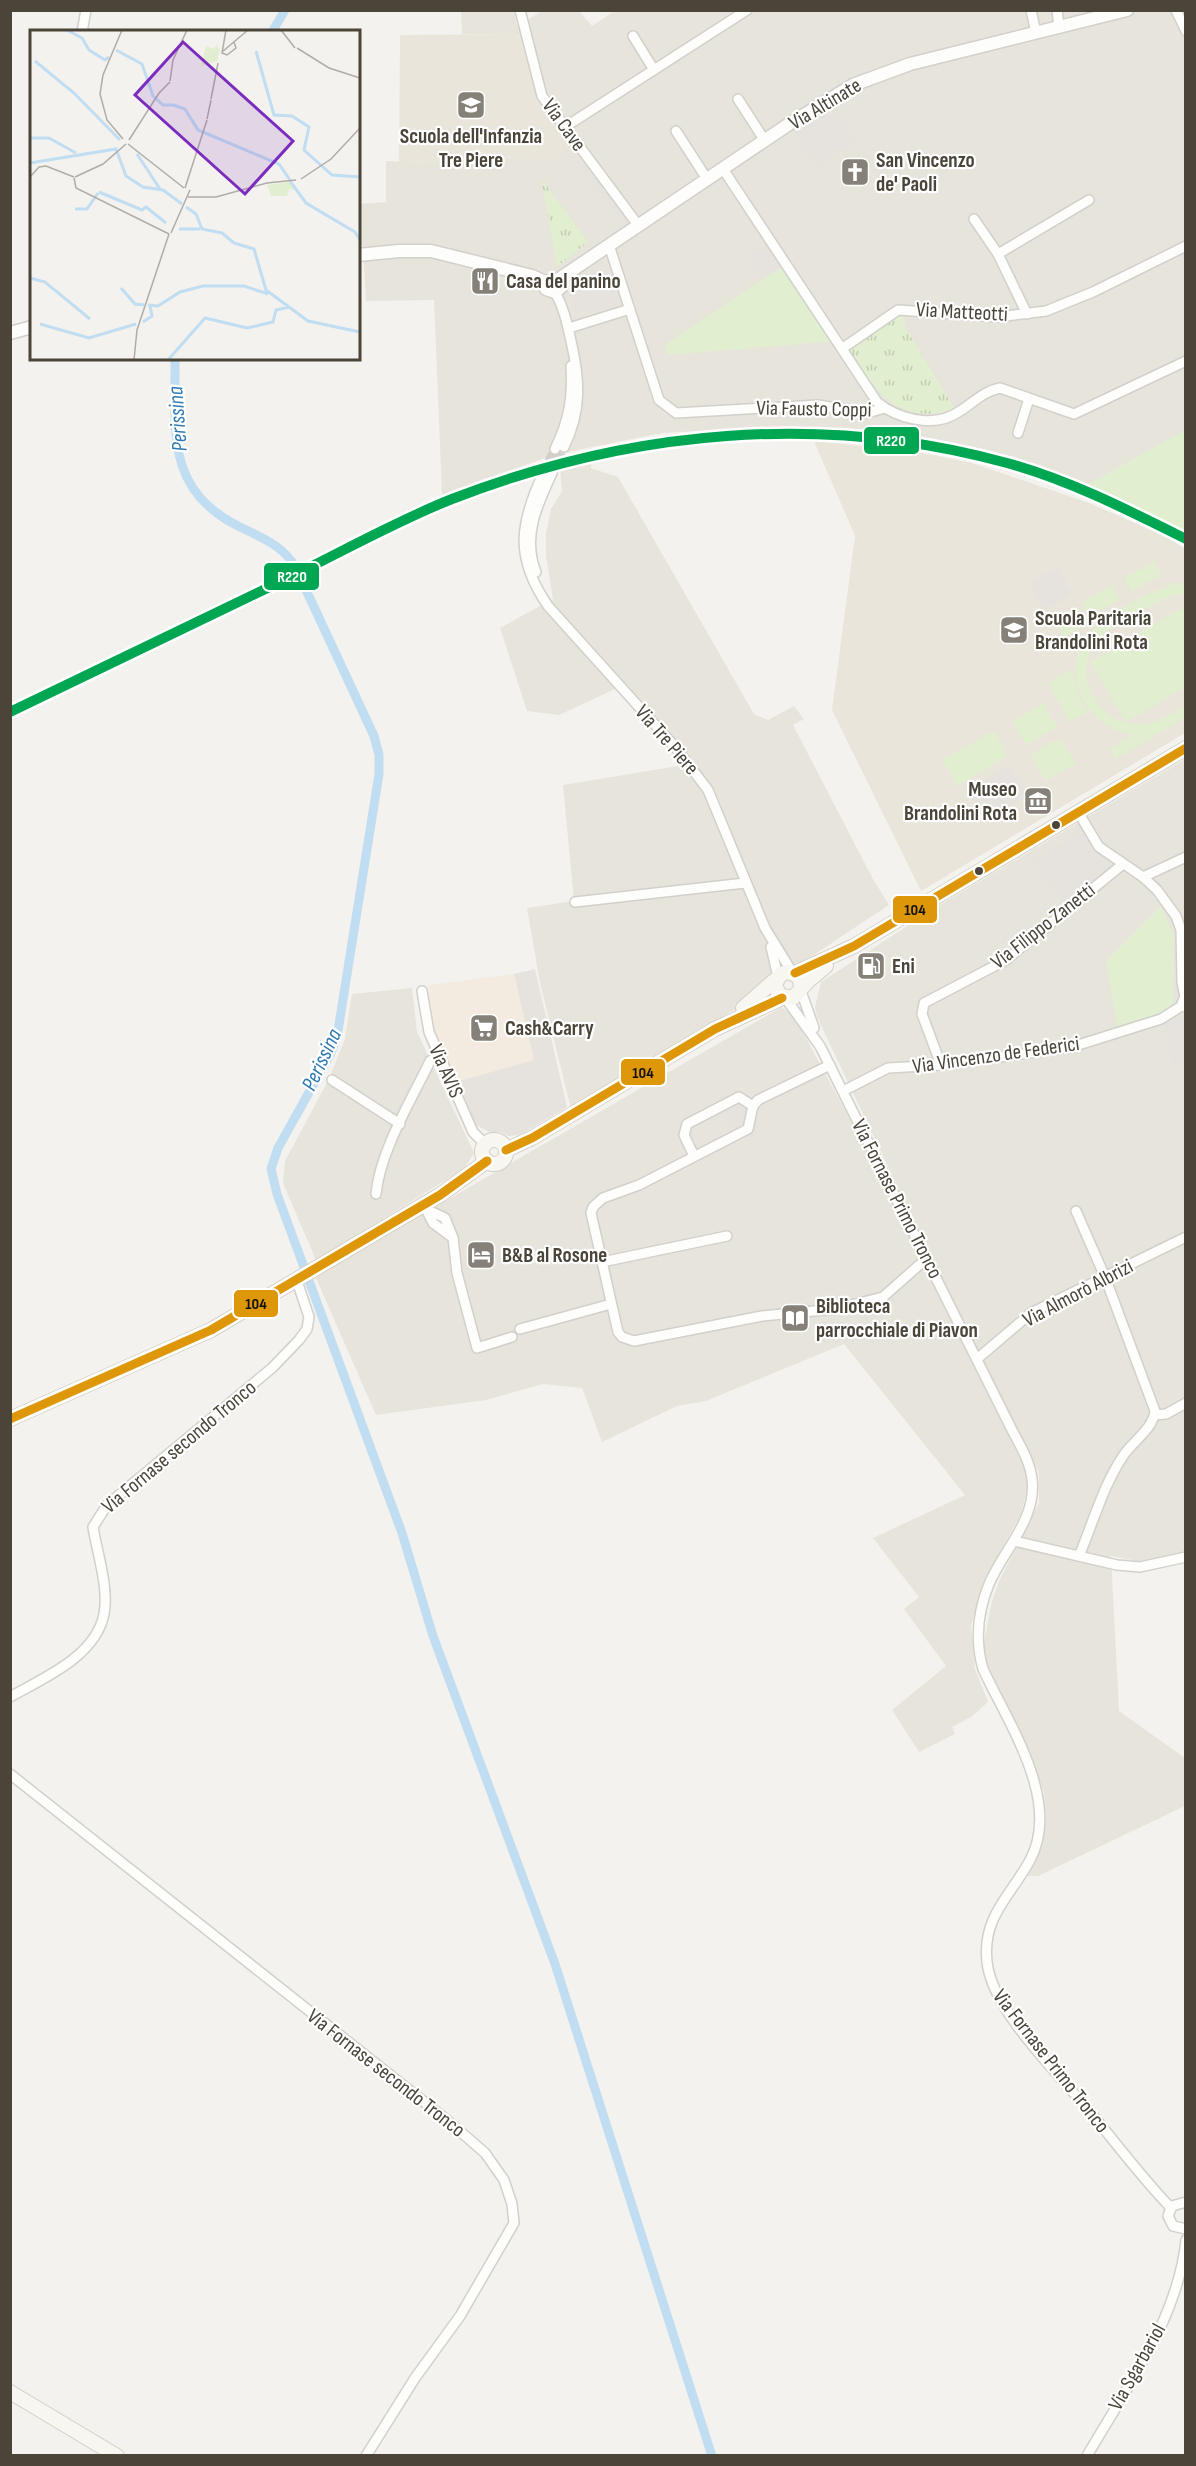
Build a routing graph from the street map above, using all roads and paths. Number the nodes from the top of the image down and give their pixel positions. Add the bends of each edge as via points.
1 (86, 10) edge
2 (520, 10) edge
3 (747, 10) edge
4 (1031, 10) edge
5 (1057, 10) edge
6 (1127, 10) edge
7 (1176, 10) edge
8 (1059, 27) junction
9 (82, 30) edge
10 (1185, 31) edge
11 (1036, 33) junction
12 (633, 36) dead end
13 (654, 70) junction
14 (738, 99) dead end
15 (566, 128) junction
16 (676, 131) dead end
17 (765, 141) junction
18 (723, 169) junction
19 (707, 179) junction
20 (1089, 200) dead end
21 (974, 219) dead end
22 (638, 225) junction
23 (609, 244) junction
24 (1185, 246) edge
25 (998, 254) junction
26 (360, 255) edge
27 (559, 279) junction
28 (545, 282) junction
29 (555, 292) junction
30 (630, 309) junction
31 (1027, 314) junction
32 (30, 328) edge
33 (569, 328) junction
34 (10, 333) edge
35 (843, 348) junction
36 (1185, 360) edge
37 (1029, 399) junction
38 (885, 408) junction
39 (1018, 433) dead end
40 (560, 448) tunnel mouth
41 (548, 474) tunnel mouth
42 (1185, 748) edge
43 (1078, 812) junction
44 (1185, 857) edge
45 (1123, 864) junction
46 (1143, 877) junction
47 (745, 883) junction
48 (575, 902) dead end
49 (765, 928) junction
50 (854, 946) junction
51 (793, 973) junction
52 (777, 979) junction
53 (801, 989) junction
54 (422, 990) dead end
55 (784, 998) junction
56 (1184, 1003) edge
57 (715, 1029) junction
58 (820, 1046) junction
59 (440, 1056) junction
60 (830, 1065) junction
61 (942, 1065) junction
62 (332, 1080) dead end
63 (843, 1091) junction
64 (753, 1106) junction
65 (400, 1124) junction
66 (485, 1144) junction
67 (506, 1150) junction
68 (694, 1156) junction
69 (486, 1161) junction
70 (376, 1194) dead end
71 (426, 1207) junction
72 (1076, 1211) dead end
73 (727, 1236) dead end
74 (1185, 1237) edge
75 (926, 1259) junction
76 (602, 1262) junction
77 (1105, 1277) junction
78 (296, 1278) junction
79 (611, 1304) junction
80 (520, 1329) dead end
81 (512, 1337) dead end
82 (977, 1359) junction
83 (1185, 1403) edge
84 (1155, 1415) junction
85 (10, 1419) edge
86 (1014, 1541) junction
87 (1079, 1556) junction
88 (1185, 1557) edge
89 (10, 1697) edge
90 (10, 1774) edge
91 (1185, 2202) edge
92 (1171, 2208) junction
93 (1185, 2229) edge
94 (1185, 2240) edge
95 (10, 2392) edge
96 (117, 2456) edge
97 (366, 2456) edge
98 (1087, 2456) edge

1 - 9 street
2 - 15 street, Via Cave via 542,96
3 - 13 street
4 - 11 street
5 - 8 street
6 - 8 street, Via Altinate
7 - 10 street
8 - 11 street, Via Altinate
11 - 17 street, Via Altinate via 881,73 842,90
12 - 13 street
13 - 15 street
14 - 17 street
15 - 22 street, Via Cave
16 - 19 street
17 - 18 street, Via Altinate
18 - 19 street, Via Altinate
18 - 35 street, Via Fausto Coppi
19 - 22 street, Via Altinate
20 - 25 street
21 - 25 street
22 - 23 street, Via Altinate
23 - 27 street, Via Altinate
23 - 30 street, Via Fausto Coppi
24 - 31 street, Via Matteotti via 1093,292 1046,311
25 - 31 street
26 - 28 street via 431,251
27 - 28 street via 551,276
27 - 29 street via 561,287
28 - 29 street via 548,291
29 - 33 street
30 - 33 street
30 - 38 street, Via Fausto Coppi via 659,400 675,413 818,405 867,413
31 - 35 street, Via Matteotti via 998,317 898,310
32 - 34 street
33 - 40 street via 579,394 575,423
35 - 38 street, Via Fausto Coppi via 877,402
36 - 37 street via 1079,413
37 - 38 street via 994,389 959,413 929,421
37 - 39 street
41 - 47 street, Via Tre Piere via 534,514 531,546 540,582 559,617 694,769 708,790
42 - 43 main road
43 - 45 street via 1099,847
43 - 50 main road
44 - 46 street
45 - 46 street
45 - 61 street, Via Filippo Zanetti via 1006,960 924,1003 922,1014
46 - 56 street via 1157,890 1179,923
47 - 48 street
47 - 49 street, Via Tre Piere
49 - 51 street, Via Tre Piere
49 - 52 street, Via Tre Piere
50 - 51 main road
50 - 53 main road
51 - 52 main road via 784,972
51 - 53 main road via 800,979
52 - 55 main road via 775,988
52 - 57 main road
53 - 55 main road via 796,996
53 - 58 street, Via Fornase Primo Tronco
54 - 59 street, Via AVIS via 429,1032
55 - 57 main road
55 - 58 street, Via Fornase Primo Tronco
56 - 61 street, Via Vincenzo de Federici via 1161,1019 1072,1047
57 - 67 main road
58 - 60 street, Via Fornase Primo Tronco
59 - 65 street via 430,1061
59 - 66 street, Via AVIS via 473,1132
60 - 63 street, Via Fornase Primo Tronco
60 - 64 street
61 - 63 street, Via Vincenzo de Federici via 888,1068
62 - 65 street
63 - 75 street, Via Fornase Primo Tronco
64 - 68 street via 748,1129
64 - 68 street via 739,1097 687,1124 684,1136
65 - 70 street via 378,1173
66 - 67 main road via 498,1141
66 - 69 main road via 482,1151
67 - 69 main road via 498,1163
68 - 76 street via 639,1185 603,1198 593,1207
69 - 71 main road
71 - 78 main road
71 - 81 street via 446,1218 477,1348
72 - 77 street
73 - 76 street
74 - 77 street, Via Almorò Albrizi
75 - 79 street via 883,1297 835,1309 762,1316 634,1341 618,1332
75 - 82 street, Via Fornase Primo Tronco
76 - 79 street
77 - 82 street, Via Almorò Albrizi via 1031,1313
77 - 84 street
78 - 85 main road via 211,1330
78 - 89 street, Via Fornase secondo Tronco via 307,1307 307,1329 272,1368 97,1517 93,1527 104,1613 100,1626 77,1656
79 - 80 street
82 - 86 street, Via Fornase Primo Tronco via 1032,1477 1031,1503
83 - 84 street via 1166,1414
84 - 87 street via 1150,1427 1131,1445 1115,1470
86 - 87 street
86 - 92 street, Via Fornase Primo Tronco via 987,1590 979,1623 978,1651 982,1669 1034,1776 1041,1818 1031,1860 998,1906 992,1921 986,1962 1003,2007 1141,2177
87 - 88 street via 1140,1567
90 - 97 street, Via Fornase secondo Tronco via 447,2120 485,2153 504,2180 514,2223 460,2316
91 - 92 street via 1175,2203
92 - 93 street via 1170,2222
94 - 98 street, Via Sgarbariol via 1183,2268 1172,2304
95 - 96 main road

